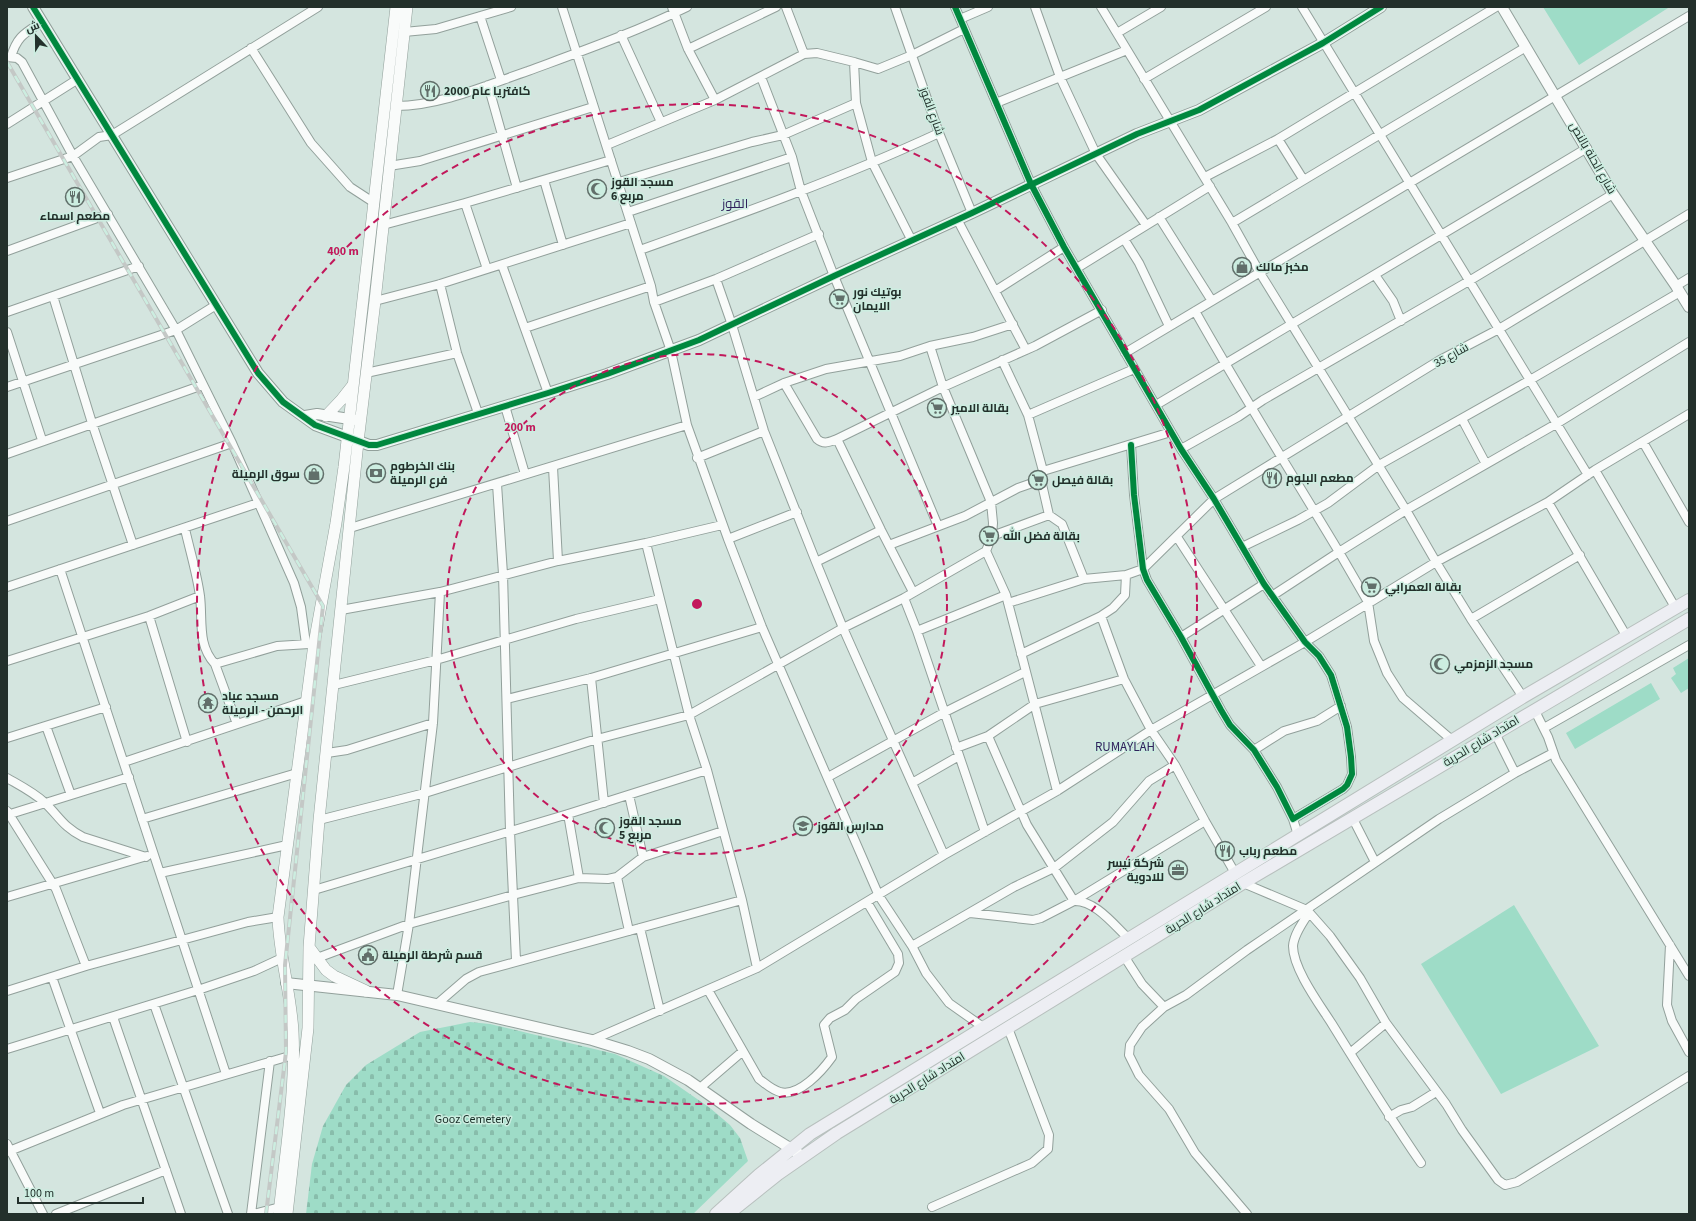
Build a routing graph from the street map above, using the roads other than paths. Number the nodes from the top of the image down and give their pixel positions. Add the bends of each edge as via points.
1 (318, 7) edge
2 (396, 7) edge
3 (407, 7) edge
4 (511, 7) edge
5 (562, 7) edge
6 (687, 7) edge
7 (776, 7) edge
8 (786, 7) edge
9 (895, 7) edge
10 (955, 7) edge
11 (988, 7) edge
12 (1035, 7) edge
13 (1101, 7) edge
14 (1162, 7) edge
15 (1266, 7) edge
16 (1302, 7) edge
17 (1381, 7) edge
18 (1496, 7) edge
19 (1502, 7) edge
20 (37, 8) edge
21 (673, 10) edge
22 (480, 16) junction
23 (1689, 16) edge
24 (960, 18) junction
25 (42, 22) junction
26 (964, 29) junction
27 (404, 32) junction
28 (1117, 33) junction
29 (621, 35) junction
30 (1323, 43) junction
31 (1526, 47) junction
32 (251, 48) junction
33 (688, 49) junction
34 (1127, 50) junction
35 (577, 53) junction
36 (804, 54) junction
37 (912, 55) junction
38 (9, 57) edge
39 (854, 62) junction
40 (1060, 76) junction
41 (761, 77) junction
42 (78, 79) junction
43 (1144, 79) junction
44 (501, 80) junction
45 (488, 84) junction
46 (1354, 92) junction
47 (1556, 96) junction
48 (714, 100) junction
49 (43, 101) junction
50 (856, 103) junction
51 (996, 103) junction
52 (396, 106) junction
53 (593, 107) junction
54 (661, 122) junction
55 (1170, 122) junction
56 (7, 124) edge
57 (940, 133) junction
58 (112, 135) junction
59 (783, 135) junction
60 (1380, 135) junction
61 (503, 136) junction
62 (1278, 139) junction
63 (607, 145) junction
64 (1587, 148) junction
65 (1096, 154) junction
66 (73, 156) junction
67 (792, 157) junction
68 (612, 160) junction
69 (872, 162) junction
70 (389, 166) junction
71 (1205, 177) junction
72 (7, 178) edge
73 (1303, 179) junction
74 (544, 180) junction
75 (619, 182) junction
76 (1410, 183) junction
77 (1031, 184) junction
78 (1210, 186) junction
79 (517, 188) junction
80 (802, 191) junction
81 (1613, 194) junction
82 (373, 202) junction
83 (464, 203) junction
84 (628, 212) junction
85 (108, 214) junction
86 (972, 214) junction
87 (1689, 214) edge
88 (1159, 217) junction
89 (957, 219) junction
90 (631, 223) junction
91 (1232, 223) junction
92 (383, 225) junction
93 (1146, 225) junction
94 (819, 234) junction
95 (1442, 236) junction
96 (1124, 239) junction
97 (1645, 240) junction
98 (912, 241) junction
99 (563, 245) junction
100 (1064, 247) junction
101 (640, 250) junction
102 (7, 251) edge
103 (502, 265) junction
104 (139, 266) junction
105 (1077, 268) junction
106 (487, 269) junction
107 (1260, 273) junction
108 (1375, 275) junction
109 (834, 276) junction
110 (1689, 278) edge
111 (716, 279) junction
112 (1469, 281) junction
113 (440, 284) junction
114 (651, 286) junction
115 (1678, 289) junction
116 (996, 291) junction
117 (53, 296) junction
118 (375, 301) junction
119 (654, 302) junction
120 (1212, 302) junction
121 (216, 305) junction
122 (1689, 307) edge
123 (1102, 310) junction
124 (1195, 311) junction
125 (7, 312) edge
126 (1401, 321) junction
127 (1292, 323) junction
128 (1013, 324) junction
129 (732, 325) junction
130 (1169, 326) junction
131 (525, 328) junction
132 (1499, 329) junction
133 (176, 330) junction
134 (7, 332) edge
135 (1689, 342) edge
136 (930, 346) junction
137 (1026, 350) junction
138 (671, 351) junction
139 (457, 353) junction
140 (1125, 353) junction
141 (1002, 360) junction
142 (869, 361) junction
143 (73, 364) junction
144 (1225, 364) junction
145 (1320, 368) junction
146 (1134, 369) junction
147 (366, 373) junction
148 (1530, 380) junction
149 (22, 382) junction
150 (353, 384) junction
151 (784, 384) junction
152 (203, 385) junction
153 (7, 387) edge
154 (943, 387) junction
155 (548, 393) junction
156 (754, 397) junction
157 (1156, 405) junction
158 (505, 406) junction
159 (1250, 407) junction
160 (478, 413) junction
161 (890, 414) junction
162 (1689, 414) edge
163 (1028, 415) junction
164 (305, 416) junction
165 (326, 416) junction
166 (1349, 416) junction
167 (350, 419) junction
168 (1462, 419) junction
169 (361, 421) junction
170 (92, 423) junction
171 (1556, 424) junction
172 (687, 425) junction
173 (764, 431) junction
174 (1171, 432) junction
175 (347, 438) junction
176 (837, 439) junction
177 (42, 440) junction
178 (358, 442) junction
179 (1643, 442) junction
180 (232, 443) junction
181 (1131, 446) junction
182 (1181, 449) junction
183 (7, 454) edge
184 (1283, 457) junction
185 (697, 458) junction
186 (1486, 464) junction
187 (1379, 466) junction
188 (553, 467) junction
189 (1595, 470) junction
190 (1043, 471) junction
191 (526, 474) junction
192 (1588, 475) junction
193 (1041, 480) junction
194 (114, 483) junction
195 (497, 484) junction
196 (1214, 499) junction
197 (991, 502) junction
198 (1548, 502) junction
199 (258, 503) junction
200 (1314, 510) junction
201 (1406, 510) junction
202 (797, 512) junction
203 (1049, 515) junction
204 (7, 521) edge
205 (1689, 522) edge
206 (722, 525) junction
207 (938, 526) junction
208 (350, 528) junction
209 (185, 529) junction
210 (881, 530) junction
211 (992, 536) junction
212 (1177, 537) junction
213 (728, 539) junction
214 (646, 544) junction
215 (134, 545) junction
216 (889, 546) junction
217 (1242, 547) junction
218 (986, 551) junction
219 (1339, 552) junction
220 (1580, 554) junction
221 (558, 561) junction
222 (816, 562) junction
223 (1436, 562) junction
224 (60, 569) junction
225 (1143, 569) junction
226 (503, 574) junction
227 (1126, 575) junction
228 (1084, 578) junction
229 (1264, 584) junction
230 (7, 587) edge
231 (440, 592) junction
232 (913, 592) junction
233 (200, 596) junction
234 (1272, 596) junction
235 (904, 598) junction
236 (660, 599) junction
237 (1007, 599) junction
238 (1689, 600) edge
239 (1368, 602) junction
240 (1675, 608) junction
241 (1223, 609) junction
242 (341, 610) junction
243 (149, 616) junction
244 (1101, 616) junction
245 (1471, 619) junction
246 (1689, 619) edge
247 (762, 627) junction
248 (843, 628) junction
249 (917, 631) junction
250 (83, 637) junction
251 (1181, 637) junction
252 (1627, 637) junction
253 (505, 640) junction
254 (1305, 642) junction
255 (310, 644) junction
256 (1689, 645) edge
257 (674, 654) junction
258 (1021, 654) junction
259 (436, 660) junction
260 (7, 661) edge
261 (215, 664) junction
262 (779, 664) junction
263 (1261, 666) junction
264 (1025, 672) junction
265 (592, 678) junction
266 (1124, 679) junction
267 (334, 685) junction
268 (1213, 694) junction
269 (1523, 697) junction
270 (507, 699) junction
271 (306, 701) junction
272 (1035, 704) junction
273 (1341, 706) junction
274 (106, 707) junction
275 (1534, 709) junction
276 (945, 712) junction
277 (689, 715) junction
278 (433, 723) junction
279 (238, 724) junction
280 (46, 726) junction
281 (1544, 728) junction
282 (1151, 730) junction
283 (1495, 733) junction
284 (988, 736) junction
285 (7, 738) edge
286 (597, 739) junction
287 (1452, 741) junction
288 (187, 742) junction
289 (895, 742) junction
290 (1254, 750) junction
291 (957, 752) junction
292 (327, 753) junction
293 (1553, 753) junction
294 (124, 762) junction
295 (1175, 765) junction
296 (508, 767) junction
297 (707, 770) junction
298 (297, 773) junction
299 (1515, 773) junction
300 (129, 777) junction
301 (828, 777) junction
302 (7, 778) edge
303 (912, 783) junction
304 (1057, 791) junction
305 (425, 793) junction
306 (71, 795) junction
307 (629, 795) junction
308 (1363, 796) junction
309 (1330, 799) junction
310 (45, 803) junction
311 (604, 803) junction
312 (1371, 808) junction
313 (1021, 811) junction
314 (8, 813) edge
315 (568, 814) junction
316 (1334, 814) junction
317 (142, 819) junction
318 (1293, 819) junction
319 (1353, 819) junction
320 (319, 820) junction
321 (1205, 821) junction
322 (510, 831) junction
323 (723, 831) junction
324 (986, 832) junction
325 (1298, 835) junction
326 (287, 845) junction
327 (944, 855) junction
328 (149, 856) junction
329 (643, 857) junction
330 (416, 860) junction
331 (1374, 862) junction
332 (1054, 868) junction
333 (160, 874) junction
334 (579, 878) junction
335 (617, 878) junction
336 (1239, 878) junction
337 (52, 883) junction
338 (314, 890) junction
339 (513, 894) junction
340 (879, 896) junction
341 (7, 897) edge
342 (742, 900) junction
343 (1074, 901) junction
344 (867, 902) junction
345 (1308, 912) junction
346 (970, 913) junction
347 (278, 917) junction
348 (409, 924) junction
349 (640, 928) junction
350 (629, 931) junction
351 (1128, 938) junction
352 (182, 941) junction
353 (1670, 945) junction
354 (912, 946) junction
355 (309, 947) junction
356 (1124, 956) junction
357 (282, 958) junction
358 (317, 958) junction
359 (516, 960) junction
360 (86, 966) junction
361 (757, 968) junction
362 (1689, 976) edge
363 (52, 977) junction
364 (286, 983) junction
365 (308, 984) junction
366 (198, 990) junction
367 (708, 990) junction
368 (7, 991) edge
369 (366, 991) junction
370 (397, 995) junction
371 (154, 1004) junction
372 (436, 1004) junction
373 (1164, 1007) junction
374 (660, 1011) junction
375 (113, 1016) junction
376 (1386, 1024) junction
377 (983, 1027) junction
378 (1008, 1028) junction
379 (71, 1029) junction
380 (592, 1040) junction
381 (7, 1049) edge
382 (742, 1051) junction
383 (1689, 1052) edge
384 (1350, 1053) junction
385 (293, 1055) junction
386 (270, 1061) junction
387 (226, 1074) junction
388 (1689, 1076) edge
389 (184, 1087) junction
390 (700, 1088) junction
391 (1436, 1092) junction
392 (143, 1098) junction
393 (100, 1113) junction
394 (1389, 1117) junction
395 (791, 1147) junction
396 (8, 1149) edge
397 (802, 1157) junction
398 (1421, 1163) dead end
399 (166, 1170) junction
400 (932, 1207) dead end
401 (282, 1212) edge
402 (43, 1214) edge
403 (56, 1214) edge
404 (181, 1214) edge
405 (228, 1214) edge
406 (252, 1214) edge
407 (716, 1214) edge
408 (728, 1214) edge
409 (1247, 1214) edge

1 - 32 street
2 - 82 main road
3 - 27 main road
4 - 22 street
5 - 35 street
6 - 21 street
7 - 33 street
8 - 36 street
9 - 37 street, شارع القوز
10 - 24 street
11 - 24 street
12 - 40 street
13 - 28 street
14 - 28 street
15 - 43 street
16 - 30 street
17 - 30 street
18 - 46 street
19 - 31 street, شارع الحلة بالنص
20 - 25 street
21 - 29 street
21 - 33 street
22 - 27 street via 436,29
22 - 44 street
23 - 47 street
24 - 26 street
25 - 38 street via 20,37
25 - 42 street
26 - 37 street
26 - 51 street
27 - 52 main road
28 - 34 street
29 - 35 street
29 - 54 street
30 - 46 street
30 - 55 street via 1199,110
31 - 47 street, شارع الحلة بالنص
31 - 60 street
32 - 58 street
32 - 82 street via 311,143 350,187
33 - 48 street
34 - 40 street
34 - 43 street
35 - 44 street
35 - 53 street
36 - 39 street via 817,53
36 - 41 street
37 - 39 street via 878,69
37 - 57 street, شارع القوز
38 - 49 street via 22,62
39 - 50 street
40 - 51 street
40 - 65 street
41 - 48 street
41 - 59 street
42 - 49 street
42 - 58 street
43 - 55 street
44 - 45 street
45 - 52 street via 426,104
45 - 61 street
46 - 60 street
46 - 62 street
47 - 64 street, شارع الحلة بالنص
47 - 76 street
48 - 54 street
49 - 56 street
49 - 66 street
50 - 59 street
50 - 69 street
51 - 77 street
52 - 70 main road
53 - 61 street
53 - 63 street
54 - 63 street
55 - 65 street via 1137,134
55 - 71 street
57 - 69 street
57 - 86 street, شارع القوز
58 - 66 street via 99,136
58 - 121 street
59 - 67 street
59 - 75 street
60 - 73 street
60 - 76 street
61 - 70 street via 420,161
61 - 79 street
62 - 71 street
62 - 73 street
63 - 68 street
64 - 81 street, شارع الحلة بالنص
64 - 95 street
65 - 77 street
65 - 93 street
66 - 72 street
66 - 85 street
67 - 80 street
67 - 84 street
68 - 74 street
68 - 75 street
69 - 80 street
69 - 98 street
70 - 92 main road
71 - 78 street
73 - 91 street
74 - 79 street
74 - 99 street
75 - 84 street
76 - 95 street
76 - 107 street
77 - 86 street
77 - 100 street
78 - 88 street
78 - 91 street
79 - 83 street
80 - 94 street
80 - 101 street
81 - 97 street, شارع الحلة بالنص
81 - 112 street
82 - 150 main road
83 - 92 street
83 - 106 street
84 - 90 street
85 - 102 street
85 - 104 street
86 - 89 street
87 - 97 street, شارع 35
88 - 93 street
88 - 120 street
89 - 98 street
89 - 116 street
90 - 99 street
90 - 101 street
91 - 107 street
92 - 118 main road
93 - 96 street
94 - 109 street
94 - 111 street
95 - 108 street
95 - 112 street
96 - 105 street
96 - 130 street via 1139,263
97 - 115 street, شارع الحلة بالنص
97 - 132 street, شارع 35
98 - 109 street
99 - 103 street
100 - 105 street
100 - 116 street
101 - 114 street
103 - 106 street
103 - 131 street
104 - 117 street
104 - 133 street
105 - 123 street
106 - 113 street
107 - 120 street
107 - 127 street
108 - 126 street via 1393,301
108 - 127 street
109 - 129 street
109 - 142 street
110 - 115 street
111 - 119 street
111 - 129 street
112 - 126 street
112 - 132 street
113 - 118 street
113 - 139 street
114 - 119 street
114 - 131 street
115 - 122 street, شارع الحلة بالنص
115 - 148 street
116 - 128 street
117 - 125 street
117 - 143 street
118 - 147 main road
119 - 138 street
120 - 124 street
121 - 133 street
121 - 164 street via 258,373 275,395
123 - 137 street
123 - 140 street
124 - 130 street
124 - 144 street
126 - 145 street
127 - 144 street
127 - 145 street
128 - 136 street via 973,337
128 - 137 street
129 - 138 street
129 - 156 street
130 - 140 street
131 - 155 street
132 - 148 street
132 - 166 street, شارع 35 via 1440,360
133 - 143 street
133 - 152 street
134 - 149 street
135 - 171 street
136 - 142 street via 900,356
136 - 154 street
137 - 141 street
138 - 155 street
138 - 172 street
139 - 147 street
139 - 160 street
140 - 146 street
141 - 154 street
141 - 163 street
142 - 151 street via 826,370
142 - 161 street
143 - 149 street
143 - 170 street
144 - 157 street
144 - 159 street
145 - 159 street
145 - 166 street
146 - 157 street
146 - 163 street
147 - 169 main road
148 - 168 street
148 - 171 street
149 - 153 street
149 - 177 street
150 - 165 main road
150 - 167 main road
151 - 156 street
151 - 176 street via 817,439 826,443
152 - 170 street
152 - 180 street
154 - 161 street
154 - 197 street
155 - 158 street
156 - 173 street
157 - 174 street
158 - 160 street
158 - 191 street
159 - 182 street
159 - 184 street
160 - 178 street via 377,445
161 - 176 street
161 - 207 street
162 - 179 street
163 - 190 street
164 - 165 street
164 - 175 street via 315,425
165 - 167 street
166 - 184 street, شارع 35
166 - 187 street
167 - 169 street
167 - 175 main road
168 - 186 street
168 - 187 street
169 - 178 main road
170 - 177 street
170 - 194 street
171 - 186 street
171 - 192 street
172 - 185 street
172 - 188 street
173 - 185 street
173 - 202 street
174 - 181 street
174 - 182 street
175 - 178 street
175 - 255 main road via 336,523
176 - 210 street
177 - 183 street
178 - 208 main road
179 - 189 street
179 - 205 street
180 - 194 street
180 - 199 street
181 - 190 street
181 - 225 street
182 - 196 street
184 - 196 street, شارع 35
184 - 200 street
185 - 206 street
186 - 201 street
187 - 200 street via 1339,496
187 - 201 street
188 - 191 street
188 - 221 street
189 - 192 street
189 - 240 street
190 - 193 street
191 - 195 street
192 - 198 street
193 - 197 street
193 - 203 street
194 - 204 street
194 - 215 street
195 - 208 street
195 - 226 street
196 - 212 street, شارع 35
196 - 217 street
197 - 207 street via 965,516
197 - 211 street
198 - 220 street
198 - 223 street
199 - 209 street
199 - 255 street via 294,583
200 - 217 street
200 - 219 street
201 - 219 street
201 - 223 street
202 - 213 street
202 - 222 street
203 - 211 street
203 - 228 street via 1062,524
206 - 213 street
206 - 214 street
207 - 216 street
208 - 242 main road
209 - 215 street
209 - 233 street
210 - 216 street
210 - 222 street
211 - 218 street
212 - 225 street, شارع 35
212 - 241 street
213 - 247 street
214 - 221 street
214 - 236 street
215 - 224 street
216 - 232 street
217 - 229 street
218 - 232 street
218 - 237 street
219 - 234 street
219 - 239 street
220 - 245 street
220 - 252 street
221 - 226 street
222 - 248 street
223 - 239 street
223 - 245 street
224 - 230 street
224 - 250 street
225 - 227 street
225 - 251 street via 1154,593
226 - 231 street
226 - 253 street
227 - 228 street
227 - 244 street via 1125,595
228 - 237 street
229 - 234 street
229 - 241 street
231 - 242 street
231 - 259 street
232 - 235 street
233 - 243 street
233 - 261 street via 203,644
234 - 254 street
235 - 248 street
235 - 249 street
236 - 253 street via 576,619
236 - 257 street
237 - 249 street
237 - 258 street
238 - 240 main road, امتداد شارع الحرية
239 - 254 street
239 - 287 street via 1374,641 1387,673 1403,698
240 - 252 main road, امتداد شارع الحرية
241 - 251 street
241 - 263 street
242 - 267 main road
243 - 250 street
243 - 288 street
244 - 258 street
244 - 266 street
245 - 269 street
246 - 275 main road, امتداد شارع الحرية
247 - 257 street
247 - 262 street
248 - 262 street
248 - 289 street
249 - 276 street
250 - 260 street
250 - 274 street
251 - 268 street
252 - 269 main road, امتداد شارع الحرية
253 - 259 street
253 - 270 street
254 - 263 street
254 - 273 street via 1319,656 1331,675
255 - 261 street via 277,646
255 - 271 main road
256 - 281 street
257 - 265 street
257 - 277 street
258 - 264 street
259 - 267 street
259 - 278 street
261 - 279 street
262 - 277 street
262 - 301 street
263 - 268 street
264 - 272 street
264 - 276 street
265 - 270 street
265 - 286 street
266 - 272 street
266 - 282 street
267 - 292 main road
268 - 282 street
268 - 290 street via 1230,725
269 - 287 main road, امتداد شارع الحرية
270 - 296 street
271 - 279 street
271 - 298 main road
272 - 284 street
272 - 304 street
273 - 290 street via 1316,721 1284,731
273 - 309 street via 1347,727 1352,774 1347,785
274 - 280 street
274 - 294 street
275 - 281 street
275 - 283 main road, امتداد شارع الحرية
276 - 289 street
276 - 291 street
277 - 286 street
277 - 297 street
278 - 292 street via 347,750
278 - 305 street
279 - 288 street
280 - 285 street
280 - 306 street
281 - 293 street
282 - 295 street
282 - 304 street
283 - 299 street
283 - 312 main road, امتداد شارع الحرية
284 - 291 street
284 - 313 street
286 - 296 street
286 - 311 street
287 - 308 main road, امتداد شارع الحرية
288 - 294 street
289 - 301 street
289 - 303 street
290 - 318 street via 1277,786
291 - 303 street
291 - 324 street
292 - 320 main road
293 - 299 street
293 - 353 street
294 - 300 street
295 - 321 street
295 - 332 street via 1149,781 1113,822
296 - 305 street
296 - 322 street
297 - 307 street
297 - 323 street
298 - 317 street
298 - 326 main road
299 - 331 street
300 - 306 street
300 - 317 street
301 - 340 street
302 - 310 street
303 - 327 street
304 - 313 street
305 - 320 street
305 - 330 street
306 - 310 street
307 - 311 street
307 - 329 street
308 - 312 main road
308 - 316 main road, امتداد شارع الحرية
309 - 316 street
309 - 318 street
310 - 314 street
310 - 328 street via 74,833
311 - 315 street
312 - 319 main road, امتداد شارع الحرية
313 - 324 street
313 - 332 street via 1041,850
314 - 337 street
315 - 322 street
315 - 334 street
316 - 325 main road, امتداد شارع الحرية
317 - 328 street
318 - 325 street
319 - 331 street
319 - 336 main road, امتداد شارع الحرية
320 - 338 main road
321 - 336 street
321 - 343 street
322 - 330 street
322 - 339 street
323 - 329 street
323 - 342 street
324 - 327 street
325 - 336 main road, امتداد شارع الحرية
326 - 333 street
326 - 347 main road
327 - 340 street
328 - 333 street
328 - 337 street
329 - 335 street
330 - 338 street
330 - 348 street
331 - 345 street
332 - 343 street
332 - 346 street
333 - 352 street
334 - 335 street
334 - 339 street
335 - 350 street
336 - 345 street
336 - 351 main road, امتداد شارع الحرية
336 - 356 main road, امتداد شارع الحرية
337 - 341 street
337 - 360 street
338 - 355 main road
339 - 348 street
339 - 359 street
340 - 344 street
340 - 354 street
342 - 349 street
342 - 361 street
343 - 346 street via 1033,920
343 - 351 street via 1091,905
344 - 361 street
344 - 382 street via 898,954 898,967 895,972 856,999 846,1010 830,1018 824,1025 832,1058 821,1072 792,1092 781,1092 759,1079
345 - 373 street via 1247,950 1186,995
345 - 376 street via 1330,936 1360,978
345 - 384 street via 1293,946 1296,960
346 - 354 street
347 - 352 street via 248,922
347 - 357 main road
348 - 358 street
348 - 370 street
349 - 350 street
349 - 374 street
350 - 359 street
351 - 377 main road, امتداد شارع الحرية
352 - 360 street
352 - 366 street
353 - 362 street
353 - 383 street via 1667,1005
354 - 377 street via 926,973 949,1002
355 - 358 main road
355 - 365 main road
356 - 373 street via 1142,984
356 - 378 main road, امتداد شارع الحرية
357 - 364 main road
357 - 366 street via 254,971
358 - 369 main road via 334,976
359 - 372 street via 478,972
360 - 363 street
361 - 367 street
363 - 368 street
363 - 379 street
364 - 365 street
364 - 385 main road via 293,1029
365 - 369 street
365 - 401 main road via 308,1028
366 - 371 street
366 - 387 street
367 - 374 street
367 - 382 street
369 - 370 street
370 - 372 street
371 - 375 street
371 - 389 street
372 - 380 street
373 - 409 street via 1142,1028 1130,1045 1128,1055 1139,1075 1169,1109 1195,1153
374 - 380 street
375 - 379 street
375 - 392 street
376 - 384 street
376 - 391 street
377 - 395 main road, امتداد شارع الحرية
378 - 397 main road, امتداد شارع الحرية
378 - 400 street via 1049,1135 1048,1149 1032,1163
379 - 381 street
379 - 393 street
380 - 390 street via 649,1059
382 - 390 street
384 - 394 street
385 - 386 street
385 - 401 main road
386 - 387 street
386 - 406 street
387 - 389 street
388 - 391 street via 1517,1182 1505,1186 1498,1180
389 - 392 street
389 - 405 street
390 - 395 street via 757,1128
391 - 394 street
392 - 393 street
392 - 399 street
393 - 396 street
394 - 398 street
395 - 397 street
395 - 407 main road, امتداد شارع الحرية
396 - 402 street
397 - 408 main road, امتداد شارع الحرية
399 - 403 street
399 - 404 street
401 - 406 street

